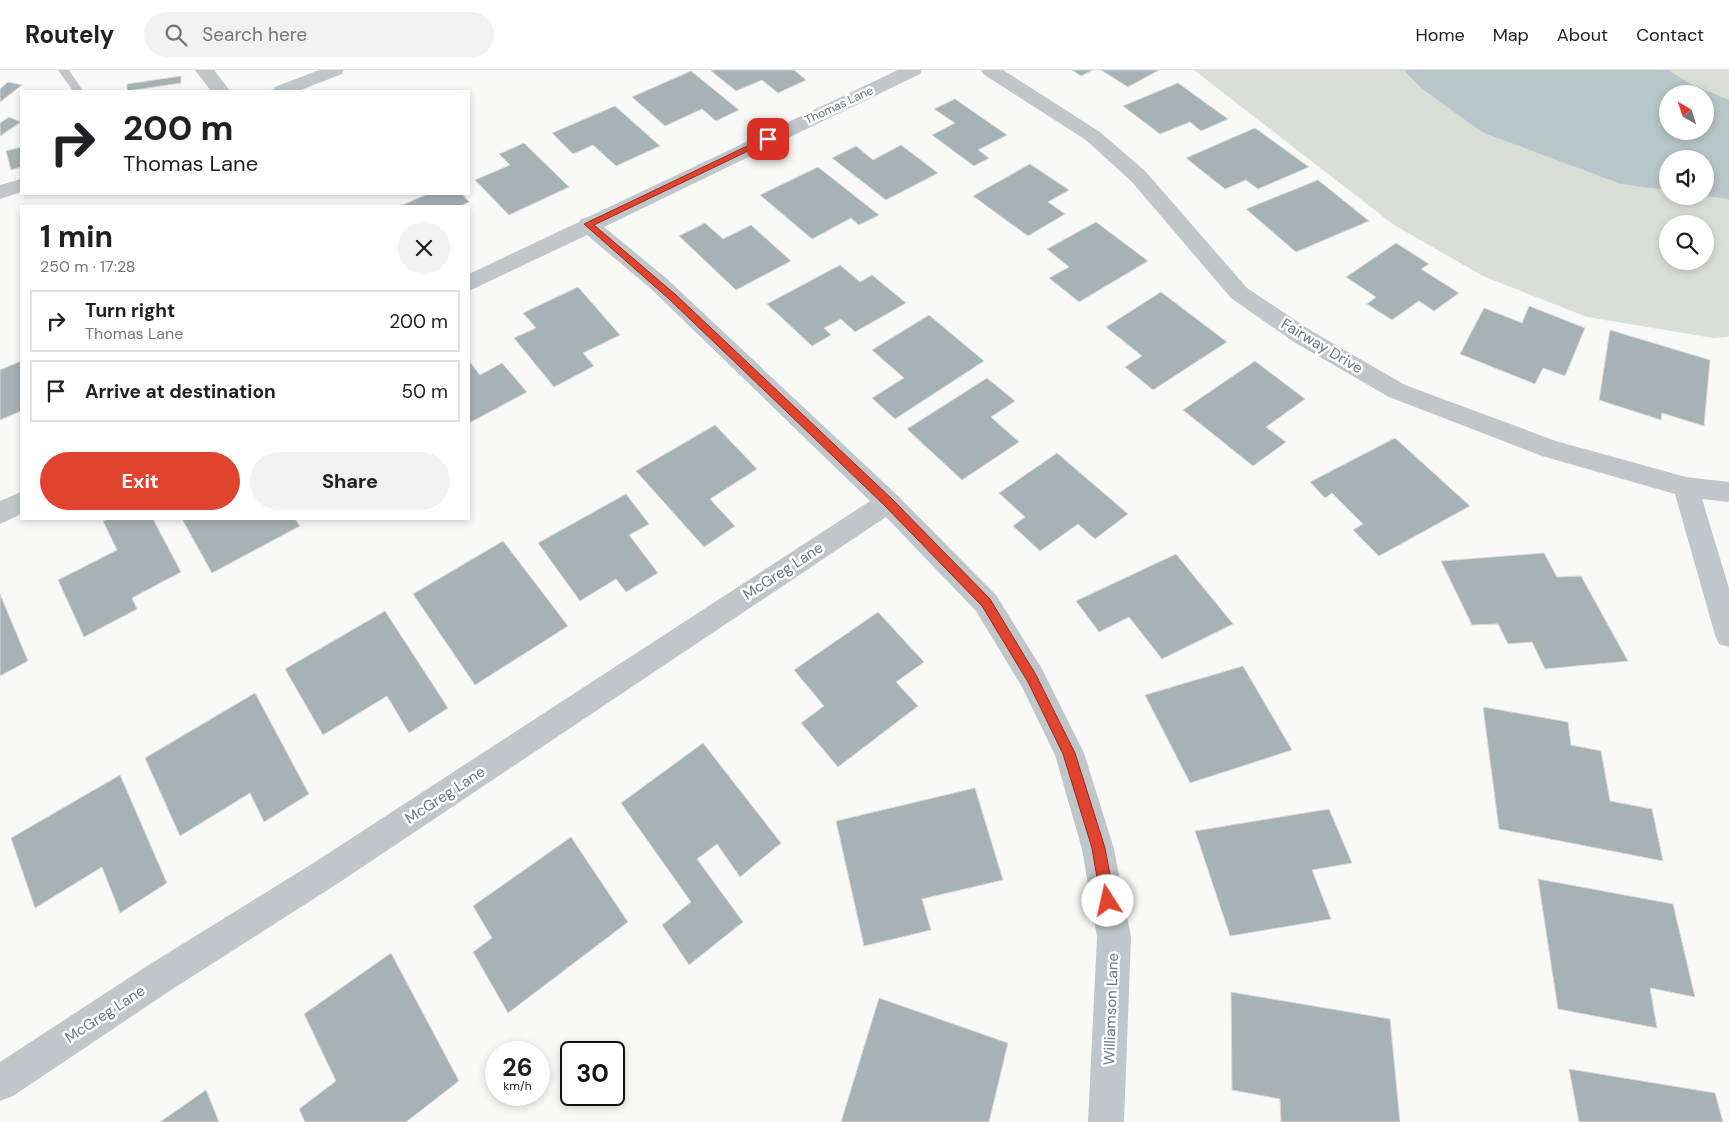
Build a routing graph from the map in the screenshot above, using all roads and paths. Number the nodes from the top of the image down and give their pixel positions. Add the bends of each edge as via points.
1 (63, 70) edge
2 (204, 70) edge
3 (335, 70) edge
4 (913, 70) edge
5 (990, 70) edge
6 (77, 90) edge
7 (220, 90) edge
8 (285, 90) edge
9 (20, 185) edge
10 (0, 192) edge
11 (588, 224) junction
12 (470, 283) edge
13 (1686, 488) junction
14 (1729, 492) edge
15 (888, 502) junction
16 (20, 503) edge
17 (0, 513) edge
18 (1729, 635) edge
19 (0, 1083) edge
20 (1106, 1122) edge

1 - 6 lane
2 - 7 street
3 - 8 street
4 - 11 street, Thomas Lane
5 - 13 street, Fairway Drive via 1094,136 1140,177 1239,292 1302,336 1397,391 1551,449
9 - 10 street
11 - 12 street, Thomas Lane
11 - 15 street, Williamson Lane via 658,283
13 - 14 street, Fairway Drive
13 - 18 street
15 - 19 street, McGreg Lane via 334,868
15 - 20 street, Williamson Lane via 986,603 1032,678 1069,753 1098,848 1114,936
16 - 17 street

